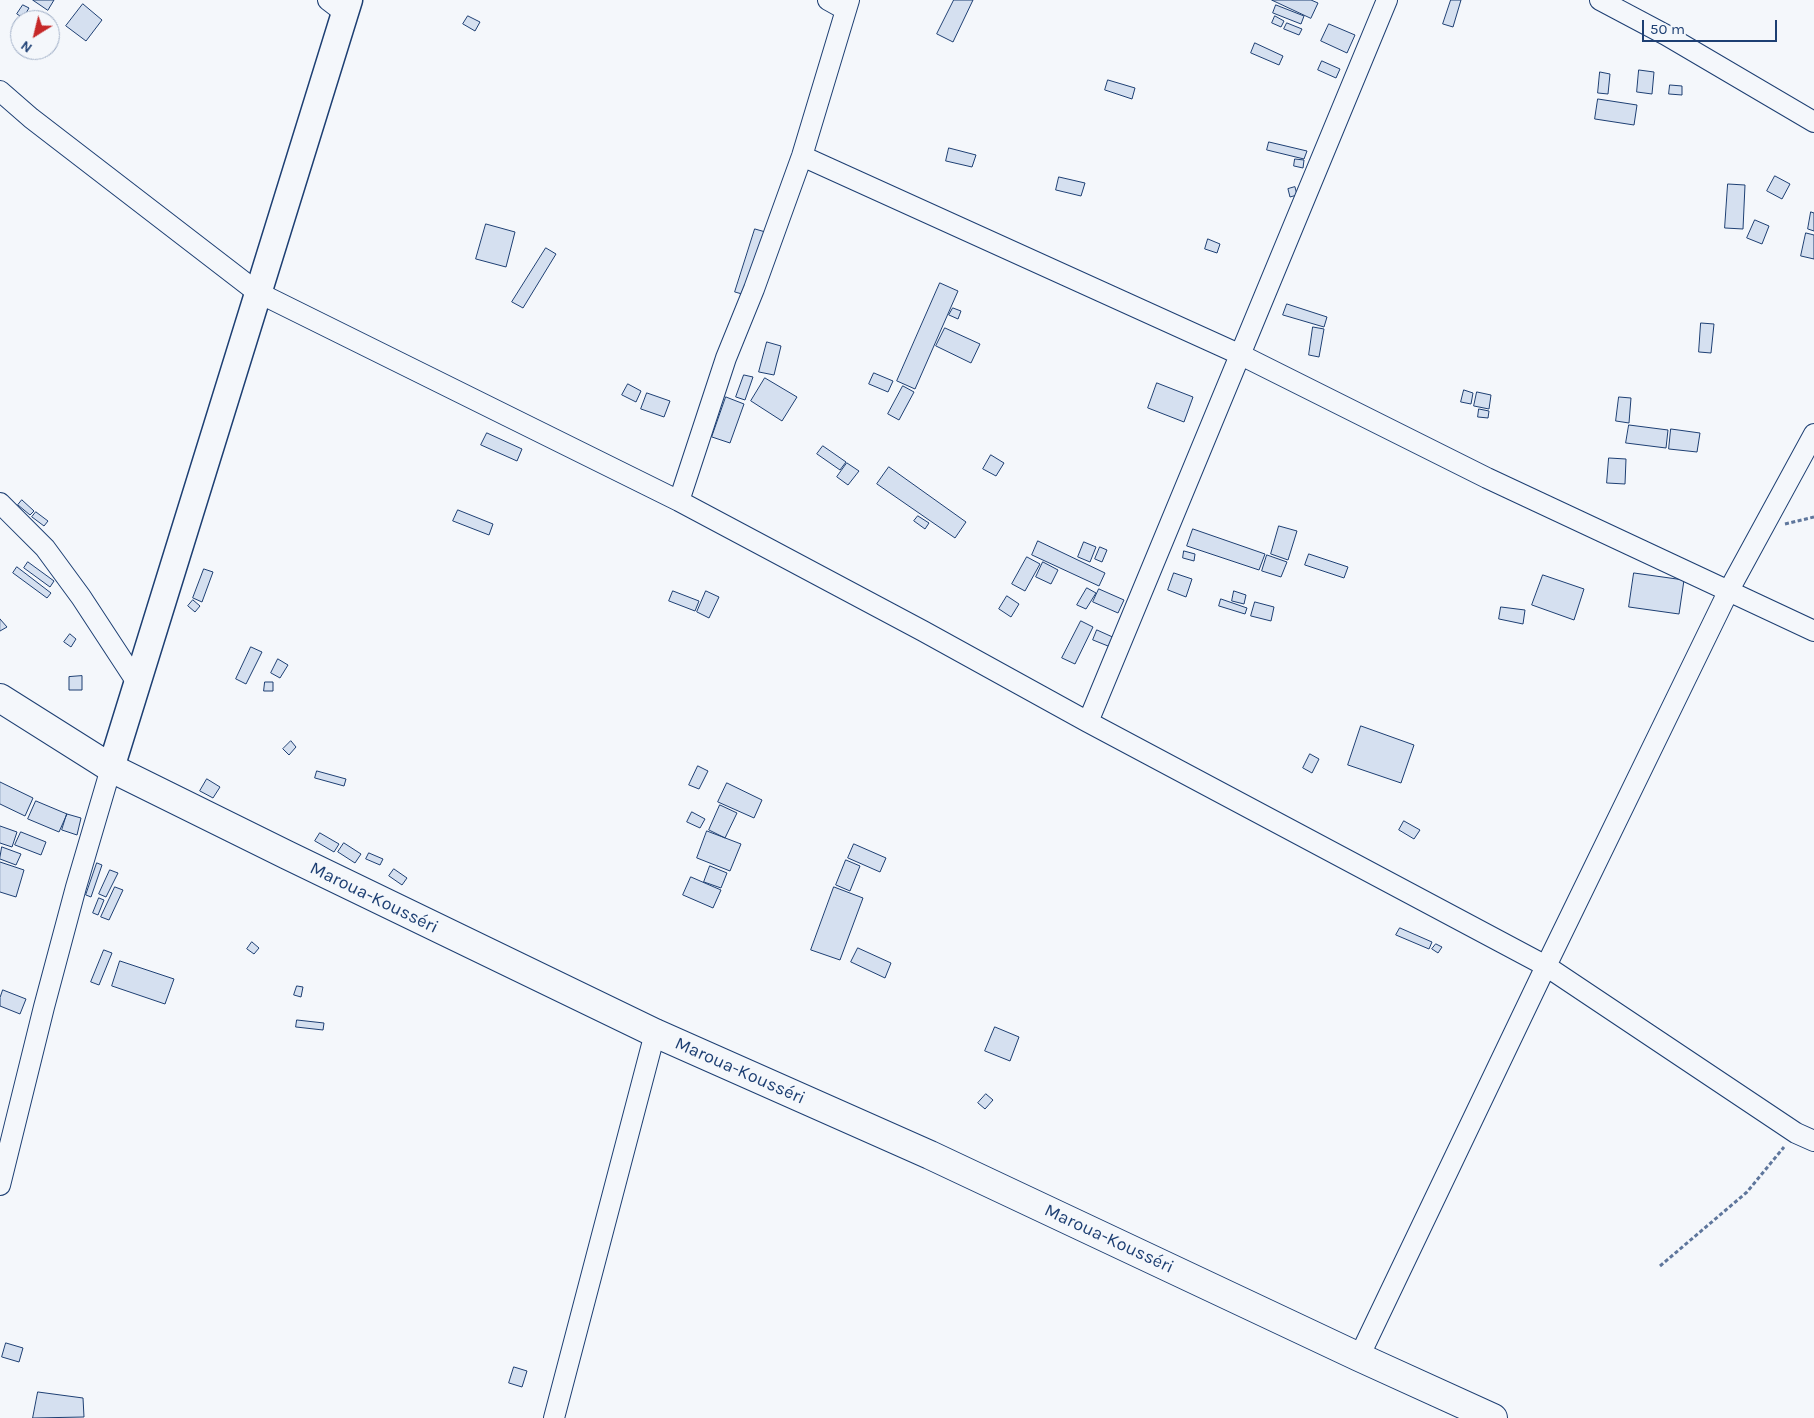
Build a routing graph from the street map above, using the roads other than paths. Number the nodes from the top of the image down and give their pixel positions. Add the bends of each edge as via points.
1 (1387, 0) edge
2 (1600, 0) edge
3 (841, 3) edge
4 (341, 4) edge
5 (0, 91) edge
6 (1814, 122) edge
7 (802, 156) junction
8 (257, 292) junction
9 (1241, 355) junction
10 (1814, 434) edge
11 (679, 501) junction
12 (0, 503) edge
13 (1729, 590) junction
14 (1814, 631) edge
15 (138, 684) junction
16 (0, 698) edge
17 (1088, 722) junction
18 (112, 768) junction
19 (1546, 966) junction
20 (655, 1033) junction
21 (1805, 1137) edge
22 (0, 1184) edge
23 (1359, 1357) junction
24 (554, 1418) edge
25 (1494, 1418) edge

1 - 9 street
2 - 6 street
3 - 7 street
4 - 8 main road
5 - 8 street
7 - 9 street
7 - 11 street via 726,358
8 - 11 street
8 - 15 main road
9 - 13 street via 1487,478
9 - 17 street
10 - 13 street
11 - 17 street
12 - 15 street via 45,548
13 - 14 street
13 - 19 street
15 - 18 main road
16 - 18 highway, Maroua-Kousséri
17 - 19 street
18 - 20 highway, Maroua-Kousséri
18 - 22 street via 76,887
19 - 21 street
19 - 23 street
20 - 23 highway, Maroua-Kousséri via 930,1155
20 - 24 street
23 - 25 highway, Maroua-Kousséri

